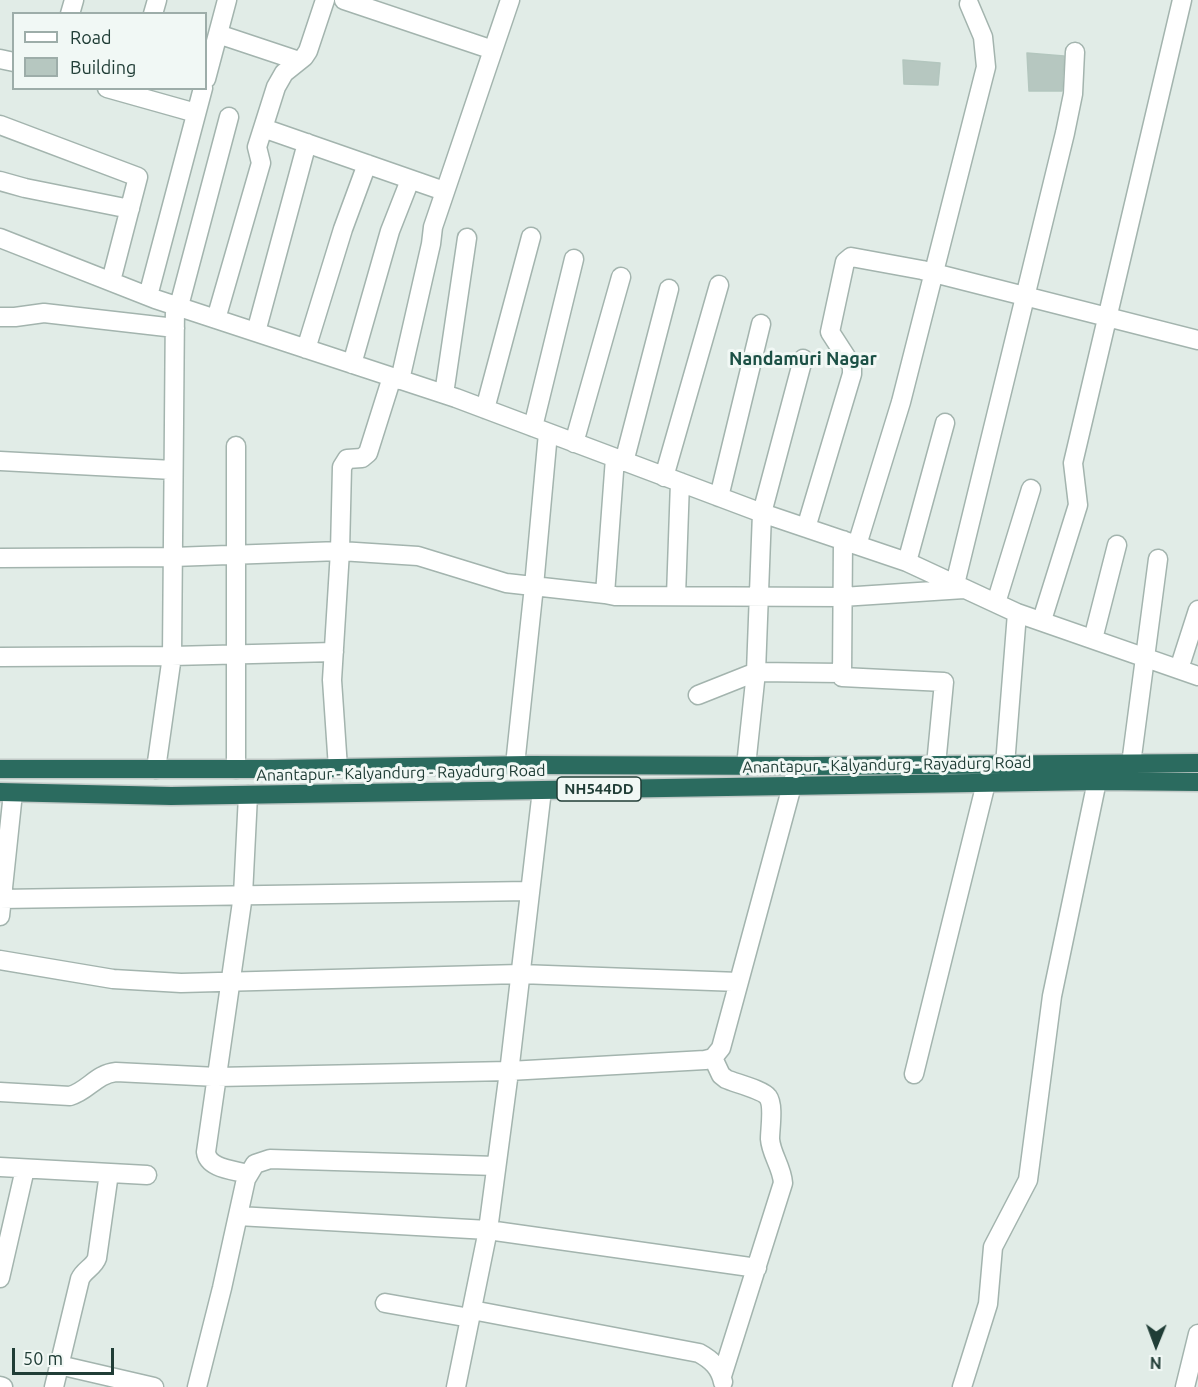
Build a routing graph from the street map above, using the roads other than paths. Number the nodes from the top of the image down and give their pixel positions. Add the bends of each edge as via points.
1 (228, 0) edge
2 (325, 0) edge
3 (344, 0) edge
4 (510, 0) edge
5 (1182, 0) edge
6 (969, 4) dead end
7 (218, 34) junction
8 (493, 50) junction
9 (1075, 52) dead end
10 (299, 61) junction
11 (207, 75) edge
12 (202, 90) edge
13 (130, 92) edge
14 (196, 113) junction
15 (229, 117) dead end
16 (0, 125) edge
17 (263, 128) junction
18 (308, 144) junction
19 (367, 164) junction
20 (410, 180) junction
21 (0, 181) edge
22 (444, 191) junction
23 (130, 209) junction
24 (531, 237) dead end
25 (467, 238) dead end
26 (2, 245) edge
27 (574, 259) dead end
28 (934, 273) junction
29 (621, 277) dead end
30 (111, 281) junction
31 (719, 285) dead end
32 (669, 289) dead end
33 (148, 296) junction
34 (1025, 296) junction
35 (177, 306) junction
36 (0, 317) edge
37 (1107, 317) junction
38 (216, 319) junction
39 (761, 324) dead end
40 (175, 328) junction
41 (256, 332) junction
42 (1198, 340) edge
43 (306, 349) junction
44 (803, 359) dead end
45 (352, 364) junction
46 (396, 379) junction
47 (444, 394) junction
48 (485, 409) junction
49 (945, 423) dead end
50 (540, 430) junction
51 (574, 443) junction
52 (236, 446) dead end
53 (620, 460) junction
54 (0, 461) edge
55 (173, 470) junction
56 (672, 479) junction
57 (1031, 489) dead end
58 (719, 497) junction
59 (762, 513) junction
60 (806, 528) junction
61 (850, 543) junction
62 (1117, 545) dead end
63 (340, 551) junction
64 (237, 554) junction
65 (173, 557) junction
66 (0, 558) edge
67 (1158, 559) dead end
68 (907, 562) junction
69 (534, 586) junction
70 (960, 587) junction
71 (605, 594) junction
72 (759, 595) junction
73 (676, 596) junction
74 (842, 597) junction
75 (996, 603) junction
76 (1198, 610) edge
77 (1017, 613) junction
78 (1042, 621) junction
79 (1093, 639) junction
80 (334, 652) junction
81 (237, 655) junction
82 (172, 656) junction
83 (0, 657) edge
84 (1144, 658) junction
85 (1179, 669) junction
86 (756, 672) junction
87 (842, 673) junction
88 (1198, 676) edge
89 (698, 695) dead end
90 (1198, 763) edge
91 (1131, 764) junction
92 (514, 765) junction
93 (936, 765) junction
94 (1005, 765) junction
95 (746, 766) junction
96 (797, 766) junction
97 (338, 768) junction
98 (0, 769) edge
99 (156, 769) junction
100 (236, 769) junction
101 (1097, 781) junction
102 (1198, 782) edge
103 (986, 783) junction
104 (792, 786) junction
105 (542, 790) junction
106 (7, 793) edge
107 (248, 795) junction
108 (530, 891) junction
109 (243, 895) junction
110 (1, 905) edge
111 (0, 960) edge
112 (520, 974) junction
113 (229, 982) junction
114 (739, 982) junction
115 (713, 1058) junction
116 (509, 1071) junction
117 (914, 1074) dead end
118 (217, 1077) junction
119 (0, 1092) edge
120 (496, 1166) junction
121 (0, 1167) edge
122 (25, 1169) junction
123 (109, 1173) junction
124 (248, 1174) junction
125 (147, 1175) dead end
126 (238, 1216) junction
127 (488, 1230) junction
128 (757, 1268) junction
129 (0, 1278) edge
130 (385, 1303) dead end
131 (471, 1314) junction
132 (1198, 1334) edge
133 (59, 1365) junction
134 (722, 1382) edge
135 (54, 1387) edge
136 (154, 1387) edge
137 (197, 1387) edge
138 (456, 1387) edge
139 (962, 1387) edge
140 (1185, 1387) edge

1 - 7 street
2 - 10 street via 308,51
3 - 8 street
4 - 8 street
5 - 37 street
6 - 28 street via 983,37 986,67
7 - 10 street
7 - 11 street
8 - 22 street
9 - 34 street via 1073,94
10 - 17 street via 280,79
12 - 14 street
13 - 14 street
14 - 33 street
15 - 35 street
16 - 23 street via 138,177
17 - 18 street
17 - 38 street via 257,147 261,163
18 - 19 street
18 - 41 street
19 - 20 street
19 - 43 street
20 - 22 street
20 - 45 street via 390,231
21 - 23 street
22 - 46 street
23 - 30 street
24 - 48 street
25 - 47 street
26 - 30 street
27 - 50 street
28 - 34 street
28 - 60 street via 855,257 845,262 830,332 852,366 852,374
28 - 61 street via 901,402
29 - 51 street
30 - 33 street
31 - 56 street
32 - 53 street
33 - 35 street
34 - 37 street
34 - 70 street
35 - 38 street
35 - 40 street
36 - 40 street via 44,313
37 - 42 street
37 - 78 street via 1073,463 1078,505
38 - 41 street
39 - 58 street
40 - 55 street
41 - 43 street
43 - 45 street
44 - 59 street
45 - 46 street
46 - 47 street
46 - 63 street via 368,453 362,458 347,459 342,467
47 - 48 street
48 - 50 street
49 - 68 street
50 - 51 street
50 - 69 street
51 - 53 street
52 - 64 street
53 - 56 street
53 - 71 street
54 - 55 street
55 - 65 street
56 - 58 street
56 - 73 street
57 - 75 street
58 - 59 street
59 - 60 street
59 - 72 street
60 - 61 street
61 - 68 street
61 - 74 street
62 - 79 street
63 - 64 street
63 - 69 street via 418,556 507,583
63 - 80 street
64 - 65 street
64 - 81 street
65 - 66 street
65 - 82 street
67 - 84 street
68 - 70 street
69 - 71 street
69 - 92 street
70 - 74 street
70 - 75 street
71 - 73 street
72 - 73 street
72 - 74 street
72 - 86 street
74 - 87 street
75 - 77 street
76 - 85 street
77 - 78 street
77 - 94 street
78 - 79 street
79 - 84 street
80 - 81 street
80 - 97 street
81 - 82 street
81 - 100 street
82 - 83 street
82 - 99 street
84 - 85 street
84 - 91 street
85 - 88 street
86 - 87 street
86 - 89 street
86 - 95 street
87 - 93 street via 842,677 944,682
90 - 91 highway, Anantapur - Kalyandurg - Rayadurg Road / NH544DD
91 - 94 highway, Anantapur - Kalyandurg - Rayadurg Road / NH544DD
92 - 95 highway, Anantapur - Kalyandurg - Rayadurg Road / NH544DD
92 - 97 highway, Anantapur - Kalyandurg - Rayadurg Road / NH544DD
93 - 94 highway, Anantapur - Kalyandurg - Rayadurg Road / NH544DD
93 - 96 highway, Anantapur - Kalyandurg - Rayadurg Road / NH544DD
95 - 96 highway, Anantapur - Kalyandurg - Rayadurg Road / NH544DD
96 - 104 street
97 - 100 highway, Anantapur - Kalyandurg - Rayadurg Road / NH544DD
98 - 99 highway, Anantapur - Kalyandurg - Rayadurg Road / NH544DD
99 - 100 highway, Anantapur - Kalyandurg - Rayadurg Road / NH544DD
101 - 102 highway, Anantapur - Kalyandurg - Rayadurg Road / NH544DD
101 - 103 highway, Anantapur - Kalyandurg - Rayadurg Road / NH544DD
101 - 139 street via 1052,996 1028,1180 993,1247 988,1304
103 - 104 highway, Anantapur - Kalyandurg - Rayadurg Road / NH544DD
103 - 117 street
104 - 105 highway, Anantapur - Kalyandurg - Rayadurg Road / NH544DD
104 - 114 street
105 - 107 highway, Anantapur - Kalyandurg - Rayadurg Road / NH544DD
105 - 108 street
106 - 107 highway, Anantapur - Kalyandurg - Rayadurg Road / NH544DD
106 - 110 street
107 - 109 street
108 - 109 street
108 - 112 street
109 - 110 street
109 - 113 street
111 - 113 street via 113,980
112 - 113 street
112 - 114 street
112 - 116 street
113 - 118 street
114 - 115 street via 721,1048
115 - 116 street
115 - 128 street via 721,1076 763,1094 771,1104 770,1141 783,1183
116 - 118 street
116 - 120 street
118 - 119 street via 116,1072 103,1074 80,1093 70,1096
118 - 124 street via 207,1157 213,1164
120 - 124 street via 270,1159 255,1164
120 - 127 street
121 - 122 street
122 - 123 street
122 - 129 street
123 - 125 street
123 - 133 street via 98,1258 80,1279
124 - 126 street
126 - 127 street
126 - 137 street
127 - 128 street
127 - 131 street
128 - 134 street
130 - 131 street
131 - 134 street via 699,1353 710,1360
131 - 138 street
132 - 140 street
133 - 135 street
133 - 136 street

